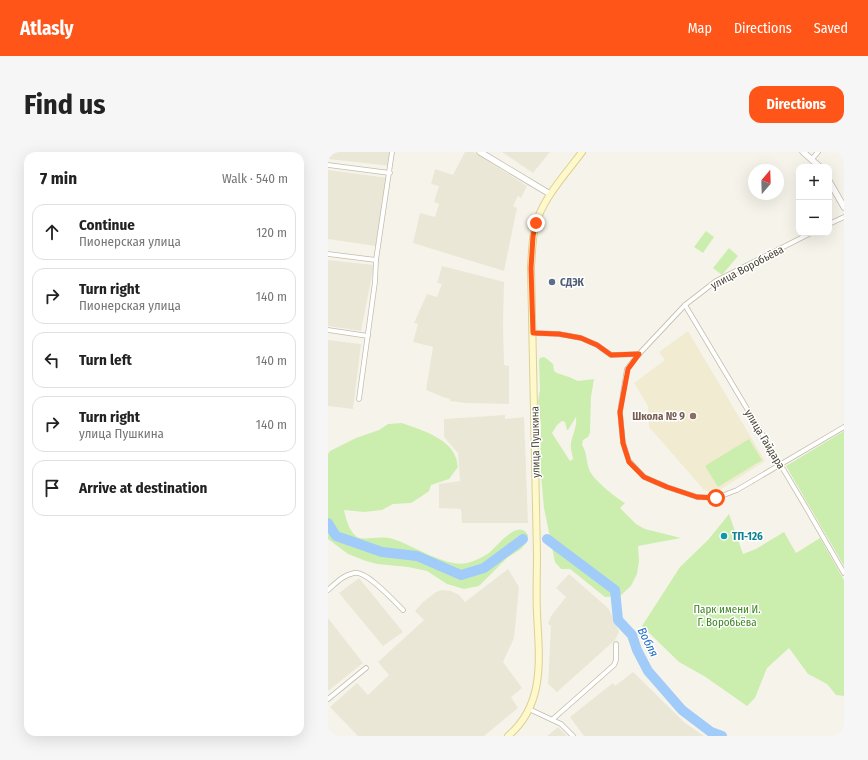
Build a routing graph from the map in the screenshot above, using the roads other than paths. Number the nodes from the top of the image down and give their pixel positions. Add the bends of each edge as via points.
1 (392, 152) edge
2 (480, 152) edge
3 (582, 152) edge
4 (803, 152) edge
5 (818, 152) edge
6 (812, 159) junction
7 (817, 164) edge
8 (328, 165) edge
9 (390, 173) junction
10 (832, 187) edge
11 (550, 194) junction
12 (844, 207) edge
13 (844, 217) edge
14 (832, 223) edge
15 (806, 236) edge
16 (328, 254) edge
17 (376, 260) junction
18 (685, 305) junction
19 (328, 330) edge
20 (533, 333) junction
21 (368, 336) junction
22 (639, 354) junction
23 (359, 398) dead end
24 (844, 427) edge
25 (781, 465) junction
26 (844, 574) edge
27 (328, 590) edge
28 (403, 610) dead end
29 (616, 644) dead end
30 (366, 668) dead end
31 (328, 700) edge
32 (529, 709) junction
33 (553, 719) junction
34 (508, 736) edge
35 (573, 736) edge

1 - 9 street
2 - 11 street
3 - 11 main road, улица Пушкина
4 - 6 street
5 - 6 street
6 - 7 street
8 - 9 street
9 - 17 street
10 - 12 street
11 - 20 main road, улица Пушкина via 533,236
13 - 14 street
15 - 18 street, улица Воробьёва via 716,281
16 - 17 street
17 - 21 street
18 - 22 street, улица Воробьёва
18 - 25 street, улица Гайдара
19 - 21 street
20 - 22 street via 581,338 611,355
20 - 32 main road, улица Пушкина via 539,662 538,680
21 - 23 street
22 - 25 street, улица Воробьёва via 628,369 620,412 623,443 629,462 644,477 697,497 716,498 737,490
24 - 25 street, улица Воробьёва
25 - 26 street, улица Гайдара
27 - 28 street via 341,578 355,572 362,574
29 - 33 street via 614,665
30 - 31 street
32 - 33 street
32 - 34 main road, улица Пушкина via 523,720
33 - 35 street

